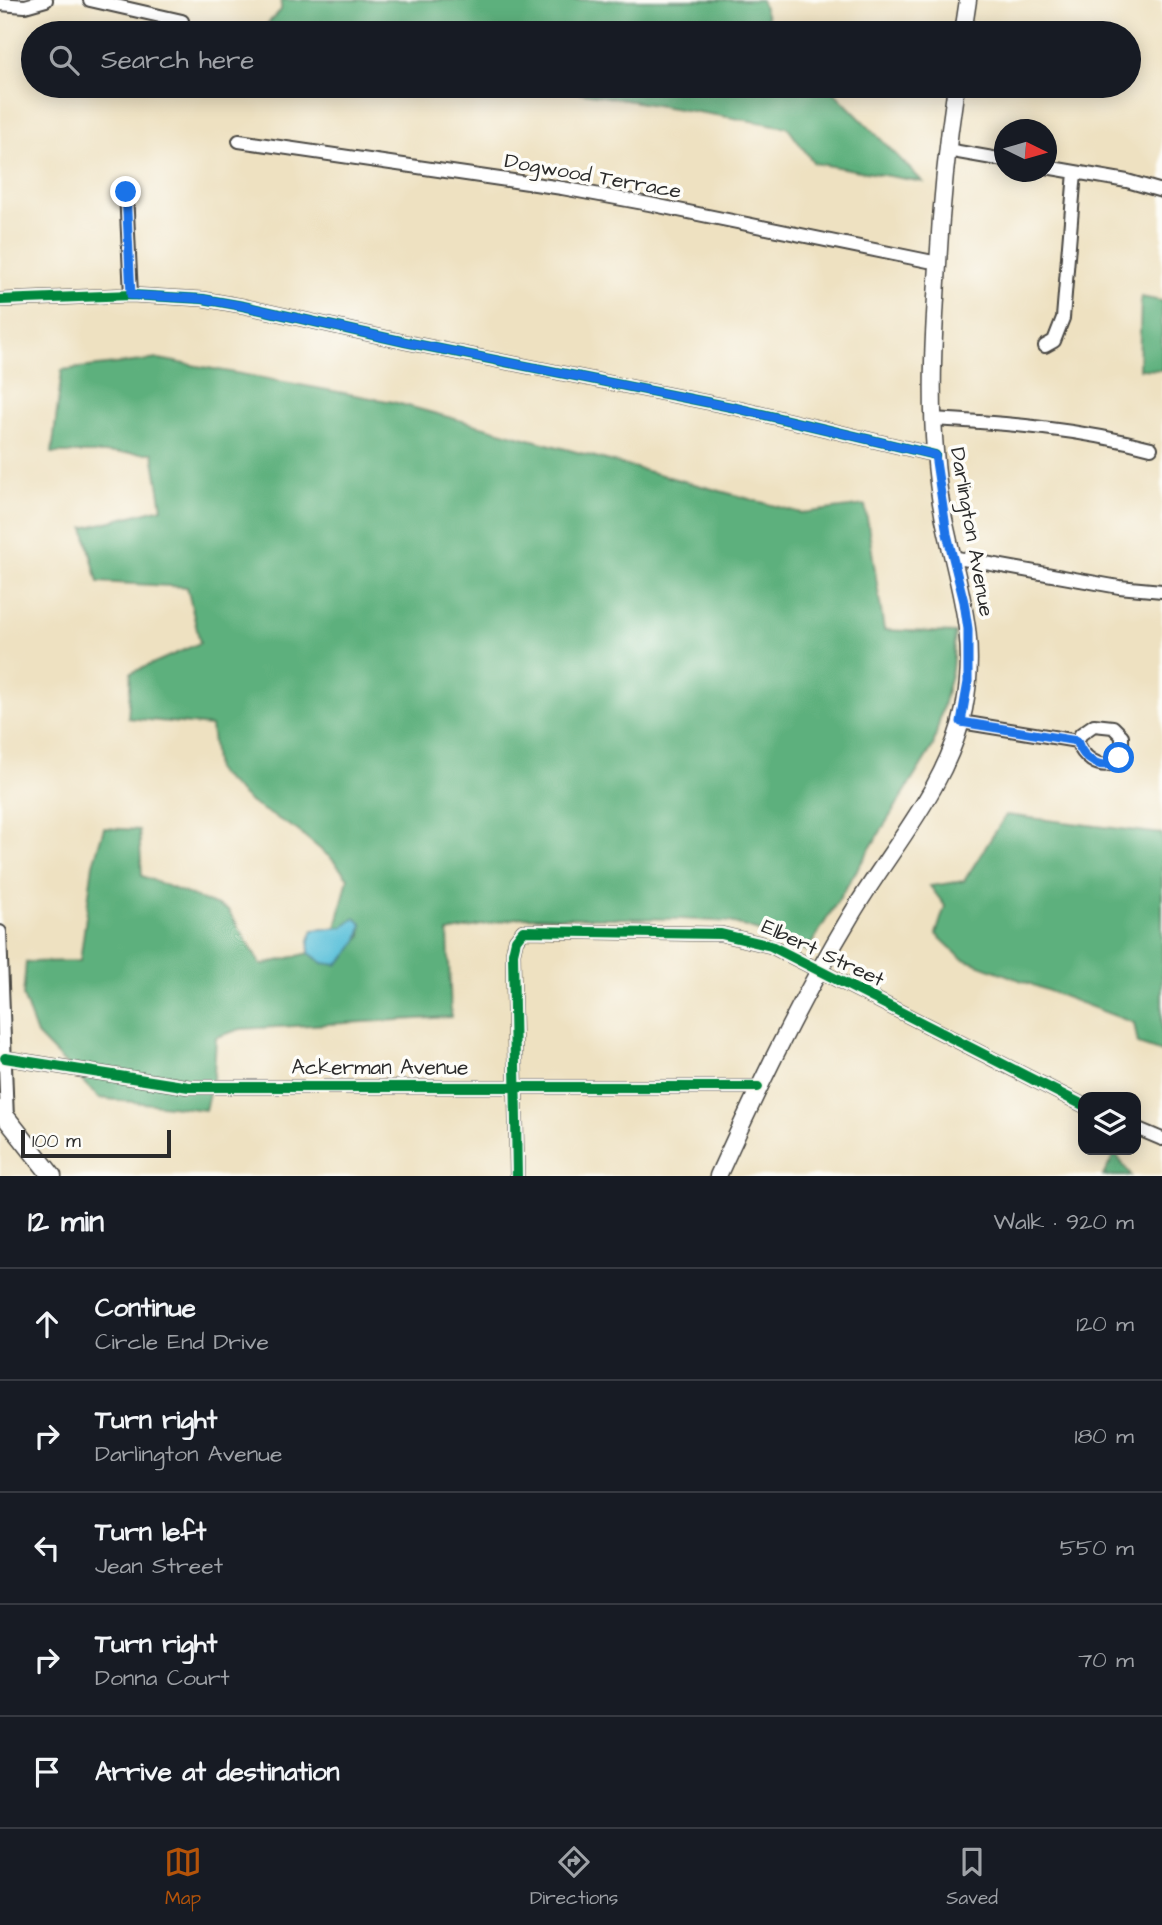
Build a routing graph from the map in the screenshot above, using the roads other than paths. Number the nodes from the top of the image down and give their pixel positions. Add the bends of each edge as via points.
1 (46, 0) edge
2 (90, 0) edge
3 (968, 0) edge
4 (0, 4) edge
5 (182, 21) dead end
6 (965, 21) edge
7 (954, 98) edge
8 (239, 141) dead end
9 (947, 150) junction
10 (994, 158) edge
11 (1057, 169) edge
12 (1075, 172) junction
13 (1162, 191) edge
14 (126, 192) dead end
15 (938, 263) junction
16 (131, 295) junction
17 (0, 300) edge
18 (1045, 346) dead end
19 (932, 419) junction
20 (1151, 448) dead end
21 (935, 455) junction
22 (952, 557) junction
23 (1162, 591) edge
24 (961, 722) junction
25 (1077, 741) dead end
26 (0, 932) edge
27 (820, 970) junction
28 (5, 1058) junction
29 (515, 1085) junction
30 (758, 1087) junction
31 (1078, 1102) edge
32 (3, 1114) edge
33 (1141, 1130) edge
34 (1162, 1139) edge
35 (52, 1176) edge
36 (517, 1176) edge
37 (718, 1176) edge

1 - 4 street via 25,6
2 - 5 street
3 - 6 main road
7 - 9 main road, Darlington Avenue
8 - 15 street, Dogwood Terrace via 562,188
9 - 10 street
9 - 15 main road, Darlington Avenue
11 - 12 street
12 - 13 street
12 - 18 street via 1063,318 1054,341
14 - 16 street
15 - 19 main road, Darlington Avenue
16 - 17 street
16 - 21 street via 243,306 736,408
19 - 20 street via 1060,429
19 - 21 main road, Darlington Avenue
21 - 22 main road, Darlington Avenue
22 - 23 street
22 - 24 main road, Darlington Avenue via 964,602 970,655
24 - 25 street
24 - 27 main road, Darlington Avenue via 921,808
26 - 28 street
27 - 29 street, Elbert Street via 738,936 523,931 513,953
27 - 30 main road, Darlington Avenue
27 - 31 street, Elbert Street
28 - 29 street, Ackerman Avenue via 189,1087
28 - 32 street
29 - 30 street, Ackerman Avenue
29 - 36 street
30 - 37 main road, Darlington Avenue
32 - 35 main road
33 - 34 street

